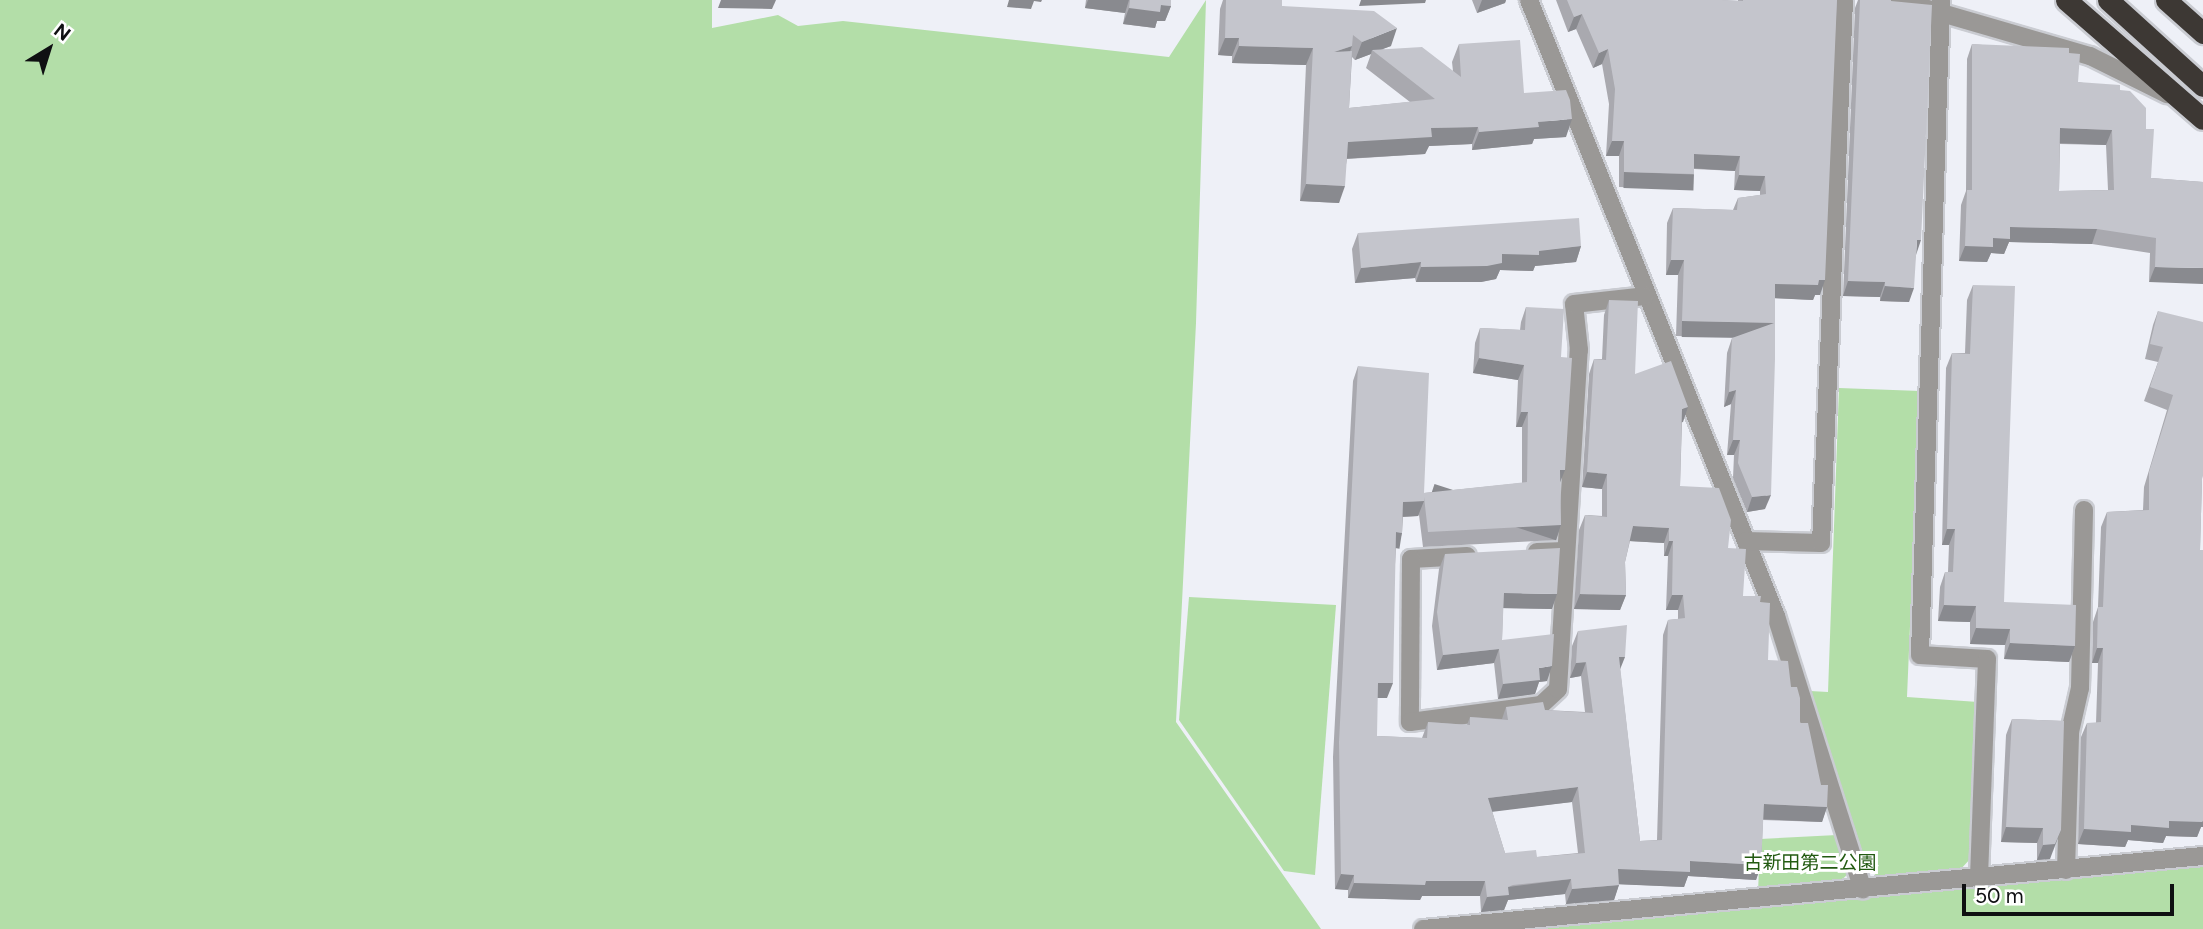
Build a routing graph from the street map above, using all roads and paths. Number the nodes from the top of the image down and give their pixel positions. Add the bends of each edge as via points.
1 (1529, 0) edge
2 (1844, 0) edge
3 (1897, 0) edge
4 (2066, 0) edge
5 (2108, 0) edge
6 (2166, 0) edge
7 (1941, 6) edge
8 (2203, 33) edge
9 (2203, 86) edge
10 (2177, 98) junction
11 (2203, 119) edge
12 (1645, 296) junction
13 (2084, 510) dead end
14 (1746, 541) junction
15 (1565, 551) junction
16 (1523, 553) edge
17 (1481, 555) edge
18 (2203, 856) edge
19 (2066, 870) junction
20 (1979, 878) junction
21 (1863, 890) junction
22 (1423, 929) edge

1 - 12 street
2 - 14 street via 1821,543
3 - 7 street
4 - 10 highway
5 - 9 highway
6 - 8 highway
7 - 10 street via 2090,56
7 - 20 street via 1920,655 1987,659
10 - 11 highway
12 - 14 street
12 - 15 street via 1574,304 1579,350
13 - 19 street via 2080,688 2070,732
14 - 21 street via 1776,616
15 - 16 street
15 - 17 street via 1558,688 1541,705 1410,722 1411,559
18 - 19 street
19 - 20 street
20 - 21 street
21 - 22 street

